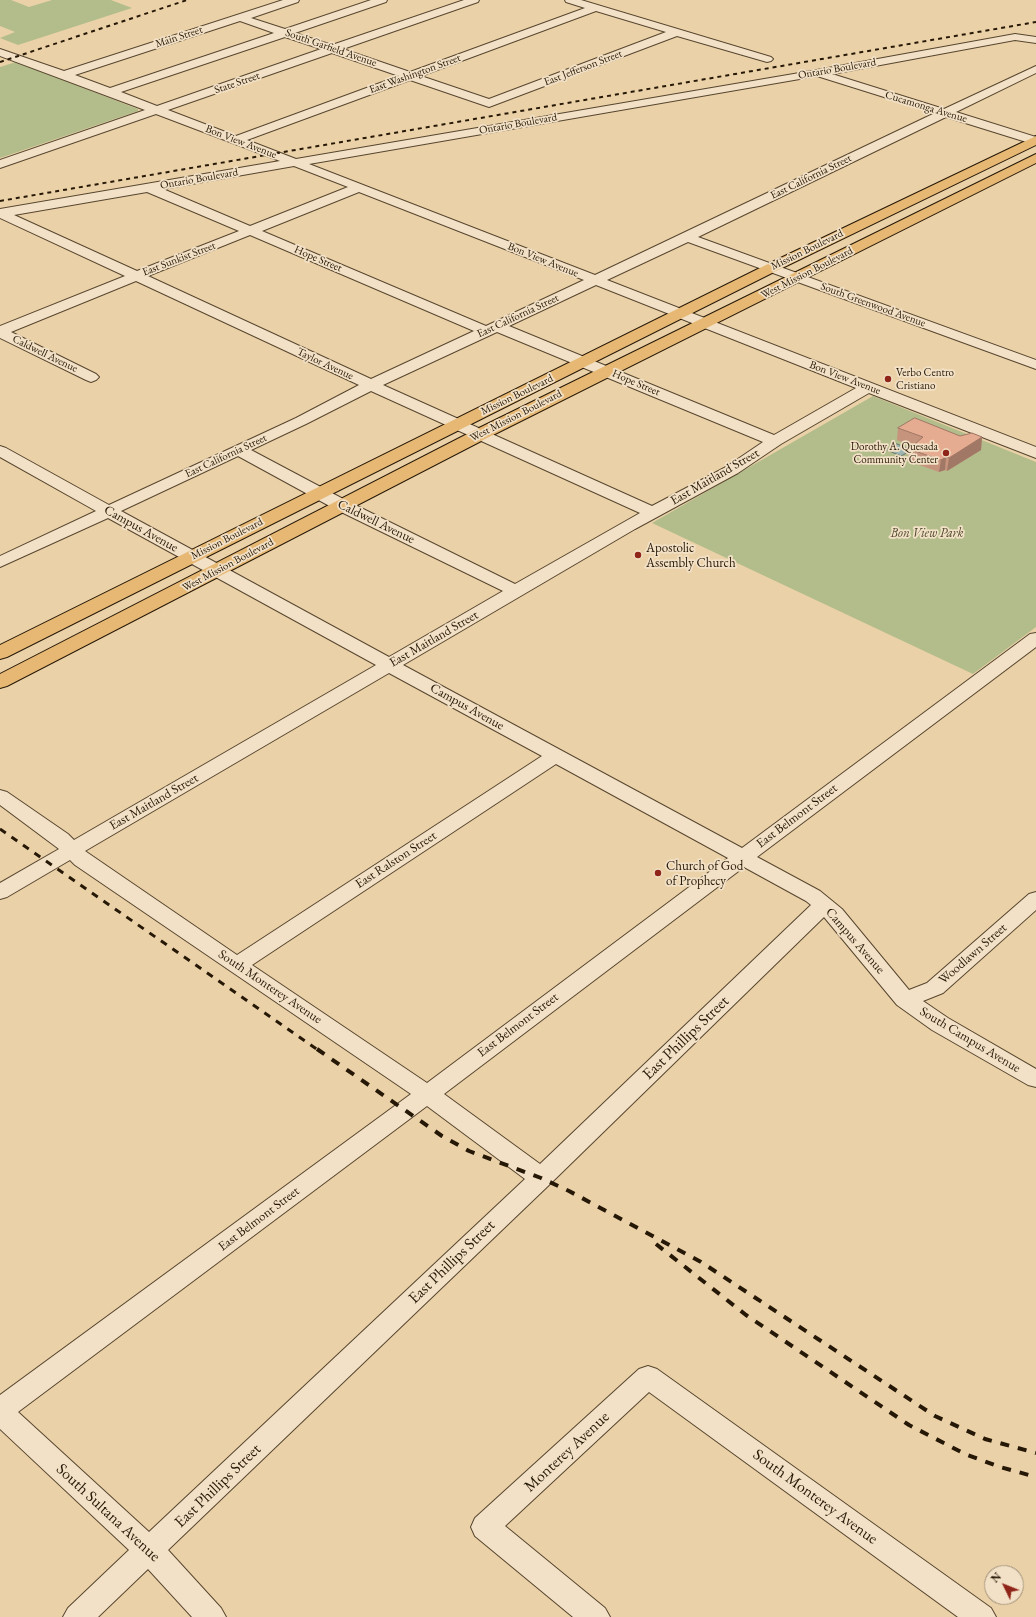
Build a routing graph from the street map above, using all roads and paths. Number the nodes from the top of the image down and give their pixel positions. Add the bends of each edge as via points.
1 (294, 0) edge
2 (382, 0) edge
3 (474, 0) edge
4 (570, 0) edge
5 (595, 8) junction
6 (241, 18) junction
7 (677, 32) junction
8 (286, 33) junction
9 (1036, 40) edge
10 (0, 48) edge
11 (332, 49) junction
12 (0, 52) edge
13 (767, 59) dead end
14 (49, 69) junction
15 (1036, 69) edge
16 (817, 73) junction
17 (64, 75) junction
18 (410, 76) junction
19 (110, 92) junction
20 (489, 103) joint
21 (158, 110) junction
22 (945, 113) junction
23 (236, 140) junction
24 (1036, 140) edge
25 (1036, 158) edge
26 (293, 163) junction
27 (0, 164) edge
28 (359, 187) junction
29 (150, 188) junction
30 (0, 213) edge
31 (252, 231) junction
32 (687, 237) junction
33 (771, 268) junction
34 (136, 276) junction
35 (798, 278) junction
36 (595, 280) junction
37 (680, 314) junction
38 (705, 323) junction
39 (491, 328) junction
40 (0, 332) edge
41 (585, 362) junction
42 (1036, 365) edge
43 (607, 371) junction
44 (91, 377) dead end
45 (371, 385) junction
46 (868, 387) junction
47 (459, 424) junction
48 (481, 434) junction
49 (775, 441) junction
50 (238, 450) junction
51 (0, 451) edge
52 (1036, 453) edge
53 (319, 494) junction
54 (341, 505) junction
55 (109, 512) junction
56 (652, 512) junction
57 (192, 558) junction
58 (0, 562) edge
59 (217, 571) junction
60 (516, 591) junction
61 (1036, 638) edge
62 (0, 653) edge
63 (389, 664) junction
64 (0, 682) edge
65 (555, 756) junction
66 (0, 796) edge
67 (72, 850) junction
68 (742, 858) junction
69 (0, 892) edge
70 (1036, 899) edge
71 (824, 905) junction
72 (237, 965) junction
73 (905, 1000) junction
74 (1036, 1079) edge
75 (427, 1094) junction
76 (541, 1178) junction
77 (648, 1377) joint
78 (0, 1411) edge
79 (150, 1550) junction
80 (78, 1617) edge
81 (211, 1617) edge
82 (595, 1617) edge
83 (981, 1617) edge

1 - 6 street, Main Street
2 - 8 street
3 - 11 street, State Street
4 - 5 street
5 - 7 street
5 - 18 street, East Washington Street
6 - 8 street, South Garfield Avenue
6 - 17 street, Main Street
7 - 13 street
7 - 20 street, East Jefferson Street
8 - 11 street, South Garfield Avenue
8 - 19 street
9 - 16 street, Ontario Boulevard via 1015,37
10 - 14 street, Bon View Avenue via 45,65
11 - 18 street, South Garfield Avenue
11 - 21 street, State Street
12 - 14 street, Bon View Avenue
14 - 17 street, Bon View Avenue
15 - 22 street, East California Street
16 - 22 street, Cucamonga Avenue
16 - 26 street, Ontario Boulevard
17 - 19 street, Bon View Avenue
18 - 20 street, South Garfield Avenue
18 - 23 street, East Washington Street
19 - 21 street, Bon View Avenue
21 - 23 street, Bon View Avenue
21 - 27 street, State Street
22 - 24 street, Cucamonga Avenue
22 - 32 street, East California Street
23 - 26 street, Bon View Avenue
24 - 33 main road, Mission Boulevard
25 - 35 main road, West Mission Boulevard
26 - 28 street, Bon View Avenue
26 - 29 street, Ontario Boulevard
28 - 31 street, East Sunkist Street
28 - 36 street, Bon View Avenue
29 - 30 street, Ontario Boulevard
29 - 31 street, Hope Street
30 - 34 street, Taylor Avenue
31 - 34 street, East Sunkist Street
31 - 39 street, Hope Street
32 - 33 street, South Greenwood Avenue
32 - 36 street, East California Street
33 - 35 street, South Greenwood Avenue
33 - 37 main road, Mission Boulevard
34 - 40 street, East Sunkist Street
34 - 45 street, Taylor Avenue
35 - 38 main road, West Mission Boulevard
35 - 42 street, South Greenwood Avenue
36 - 37 street, Bon View Avenue
36 - 39 street, East California Street
37 - 38 street, Bon View Avenue
37 - 41 main road, Mission Boulevard
38 - 43 main road, West Mission Boulevard
38 - 46 street, Bon View Avenue
39 - 41 street, Hope Street
39 - 45 street, East California Street
40 - 44 street, Caldwell Avenue
41 - 43 street, Hope Street
41 - 47 main road, Mission Boulevard
43 - 48 main road, West Mission Boulevard
43 - 49 street, Hope Street
45 - 47 street, Taylor Avenue
45 - 50 street, East California Street
46 - 49 street, East Maitland Street
46 - 52 street, Bon View Avenue
47 - 48 street, Taylor Avenue
47 - 53 main road, Mission Boulevard
48 - 54 main road, West Mission Boulevard
48 - 56 street, Taylor Avenue
49 - 56 street, East Maitland Street via 732,470
50 - 53 street, Caldwell Avenue
50 - 55 street, East California Street
51 - 55 street, Campus Avenue
53 - 54 street, Caldwell Avenue
53 - 57 main road, Mission Boulevard
54 - 59 main road, West Mission Boulevard
54 - 60 street, Caldwell Avenue
55 - 57 street, Campus Avenue
55 - 58 street, East California Street
56 - 60 street, East Maitland Street
57 - 59 street, Campus Avenue
57 - 62 main road, Mission Boulevard
59 - 63 street, Campus Avenue
59 - 64 main road, West Mission Boulevard
60 - 63 street, East Maitland Street
61 - 68 street, East Belmont Street
63 - 65 street, Campus Avenue
63 - 67 street, East Maitland Street
65 - 68 street, Campus Avenue
65 - 72 street, East Ralston Street
66 - 67 street, South Monterey Avenue via 61,839
67 - 69 street, East Maitland Street
67 - 72 street, South Monterey Avenue via 82,860
68 - 71 street, Campus Avenue via 813,896
68 - 75 street, East Belmont Street
70 - 73 street, Woodlawn Street via 935,988
71 - 73 street, Campus Avenue
71 - 76 street, East Phillips Street
72 - 75 street, South Monterey Avenue
73 - 74 street, South Campus Avenue via 940,1024
75 - 76 street, South Monterey Avenue
75 - 78 street, East Belmont Street
76 - 79 street, East Phillips Street
77 - 82 street, Monterey Avenue via 485,1527
77 - 83 street, South Monterey Avenue
78 - 79 street, South Sultana Avenue
79 - 80 street, East Phillips Street
79 - 81 street, South Sultana Avenue

